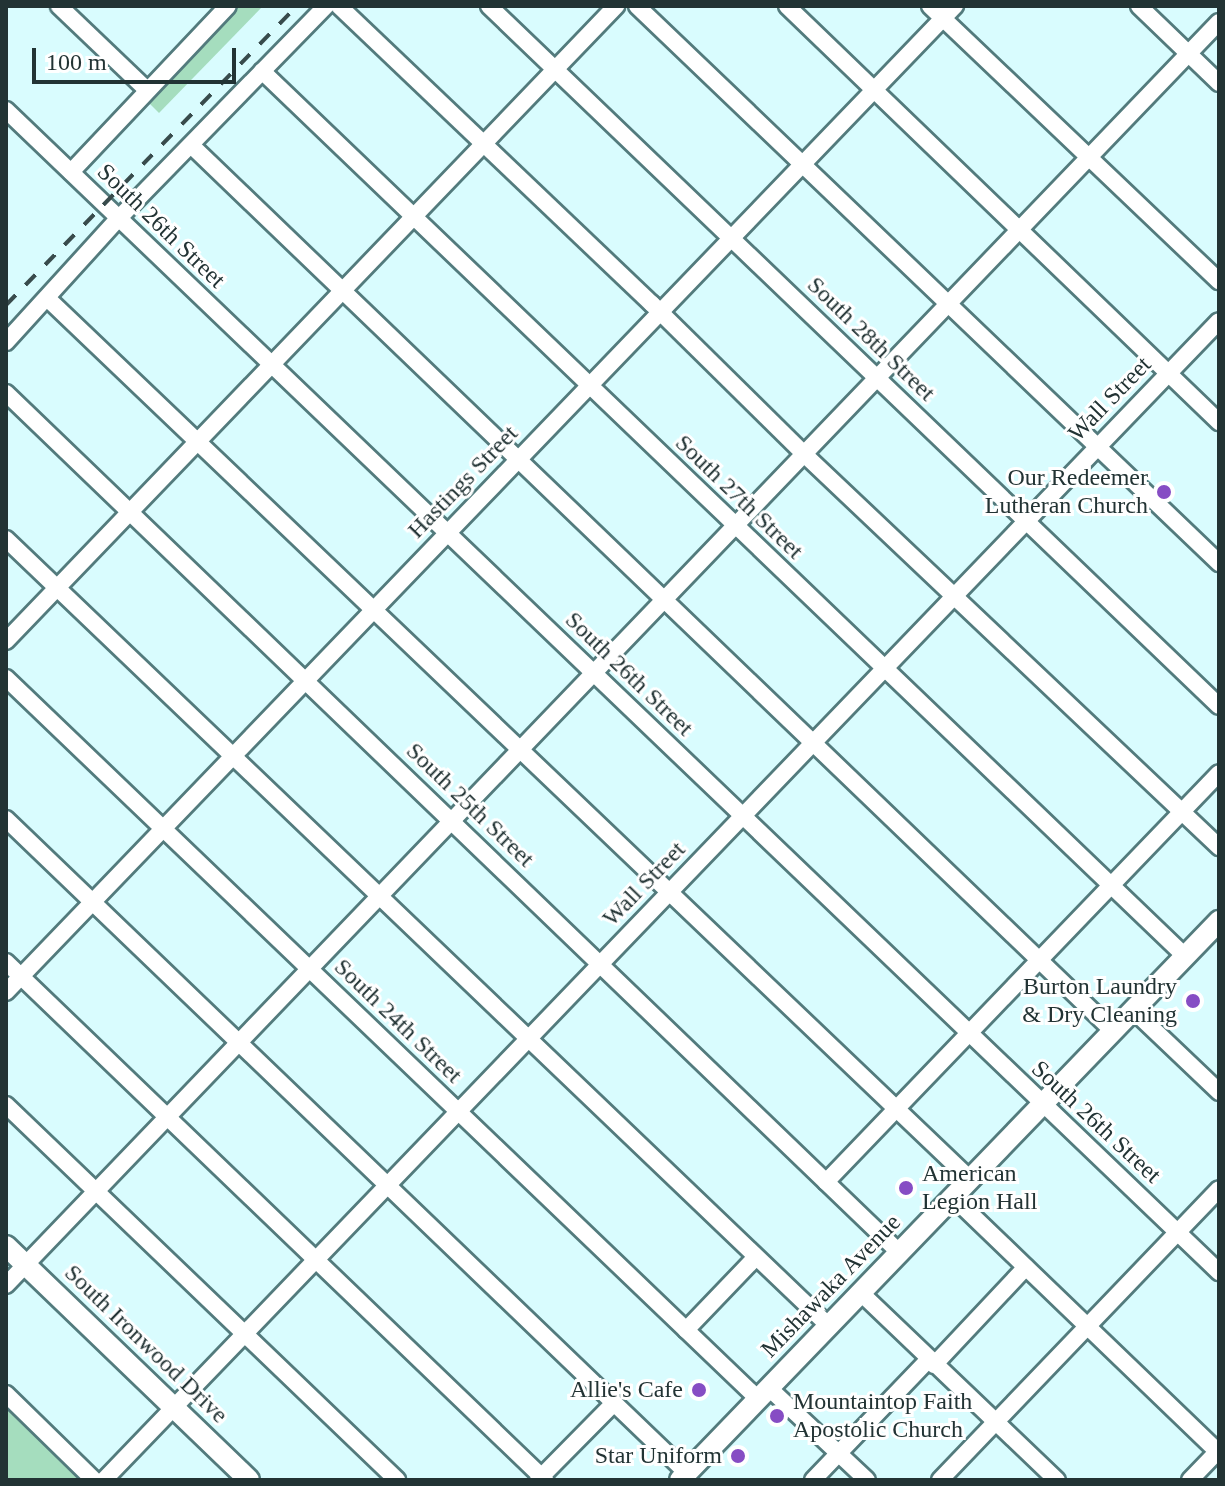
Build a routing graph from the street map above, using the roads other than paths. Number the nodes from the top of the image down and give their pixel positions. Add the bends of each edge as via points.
1 (59, 6) edge
2 (228, 6) edge
3 (326, 6) edge
4 (339, 6) edge
5 (489, 6) edge
6 (616, 6) edge
7 (637, 6) edge
8 (787, 6) edge
9 (930, 6) edge
10 (1139, 6) edge
11 (950, 12) edge
12 (1219, 22) edge
13 (1189, 54) junction
14 (556, 69) junction
15 (262, 71) junction
16 (1219, 83) edge
17 (147, 90) junction
18 (874, 90) junction
19 (6, 110) edge
20 (484, 144) junction
21 (191, 145) junction
22 (1089, 157) junction
23 (803, 164) junction
24 (71, 172) junction
25 (413, 218) junction
26 (118, 219) junction
27 (1019, 230) junction
28 (732, 239) junction
29 (1219, 281) edge
30 (344, 291) junction
31 (47, 298) junction
32 (948, 304) junction
33 (660, 312) junction
34 (1219, 321) edge
35 (6, 342) edge
36 (272, 365) junction
37 (1169, 373) junction
38 (878, 378) junction
39 (589, 386) junction
40 (6, 393) edge
41 (1219, 422) edge
42 (198, 442) junction
43 (1097, 447) junction
44 (804, 454) junction
45 (518, 460) junction
46 (130, 513) junction
47 (1026, 521) junction
48 (735, 526) junction
49 (448, 533) junction
50 (6, 539) edge
51 (1219, 563) edge
52 (57, 588) junction
53 (955, 595) junction
54 (665, 600) junction
55 (374, 610) junction
56 (6, 641) edge
57 (884, 669) junction
58 (593, 674) junction
59 (6, 678) edge
60 (305, 681) junction
61 (1219, 706) edge
62 (814, 742) junction
63 (520, 749) junction
64 (233, 756) junction
65 (1219, 773) edge
66 (1181, 811) junction
67 (743, 817) junction
68 (6, 819) edge
69 (452, 821) junction
70 (163, 828) junction
71 (1219, 847) edge
72 (1111, 886) junction
73 (669, 892) junction
74 (379, 896) junction
75 (92, 902) junction
76 (1219, 921) edge
77 (1185, 956) junction
78 (1038, 960) junction
79 (6, 962) edge
80 (600, 964) junction
81 (309, 969) junction
82 (21, 977) junction
83 (6, 992) edge
84 (1133, 1010) junction
85 (1113, 1031) junction
86 (968, 1033) junction
87 (528, 1039) junction
88 (238, 1042) junction
89 (1219, 1092) edge
90 (1042, 1104) junction
91 (6, 1105) edge
92 (896, 1109) junction
93 (457, 1111) junction
94 (166, 1116) junction
95 (970, 1179) junction
96 (826, 1182) junction
97 (387, 1185) junction
98 (95, 1189) junction
99 (1219, 1189) edge
100 (953, 1197) junction
101 (1177, 1232) junction
102 (6, 1246) edge
103 (900, 1253) junction
104 (756, 1257) junction
105 (316, 1259) junction
106 (25, 1265) junction
107 (1026, 1267) junction
108 (1219, 1272) edge
109 (6, 1285) edge
110 (861, 1293) junction
111 (829, 1326) junction
112 (1088, 1327) junction
113 (686, 1330) junction
114 (244, 1333) junction
115 (932, 1362) junction
116 (6, 1394) edge
117 (764, 1394) junction
118 (613, 1404) junction
119 (174, 1408) junction
120 (996, 1422) junction
121 (1218, 1451) edge
122 (839, 1453) junction
123 (683, 1477) edge
124 (542, 1479) edge
125 (94, 1480) edge
126 (104, 1480) edge
127 (249, 1480) edge
128 (397, 1480) edge
129 (813, 1480) edge
130 (867, 1480) edge
131 (940, 1480) edge
132 (1057, 1480) edge
133 (1190, 1480) edge

1 - 17 street
2 - 17 street
3 - 15 street
4 - 20 street
5 - 14 street, South 28th Street
6 - 14 street
7 - 23 street
8 - 18 street
9 - 11 street
10 - 13 street
11 - 18 street, Hastings Street
11 - 22 street
12 - 13 street
13 - 16 street
13 - 22 street
14 - 20 street
14 - 28 street, South 28th Street
15 - 21 street
15 - 25 street, South 27th Street
17 - 24 street
18 - 23 street, Hastings Street
18 - 27 street
19 - 24 street, South 26th Street
20 - 25 street
20 - 33 street
21 - 26 street
21 - 30 street
22 - 27 street
22 - 29 street
23 - 28 street, Hastings Street
23 - 32 street
24 - 26 street, South 26th Street
25 - 30 street
25 - 39 street, South 27th Street
26 - 31 street
26 - 36 street, South 26th Street
27 - 32 street
27 - 37 street
28 - 33 street, Hastings Street
28 - 38 street, South 28th Street
30 - 36 street
30 - 45 street
31 - 35 street
31 - 42 street
32 - 38 street
32 - 43 street
33 - 39 street, Hastings Street
33 - 44 street
34 - 37 street, Wall Street
36 - 42 street
36 - 49 street, South 26th Street
37 - 41 street
37 - 43 street, Wall Street
38 - 44 street
38 - 47 street, South 28th Street
39 - 45 street, Hastings Street
39 - 48 street, South 27th Street
40 - 46 street, South 25th Street
42 - 46 street
42 - 55 street
43 - 47 street, Wall Street
43 - 51 street
44 - 48 street
44 - 53 street
45 - 49 street, Hastings Street
45 - 54 street
46 - 52 street
46 - 60 street, South 25th Street
47 - 53 street, Wall Street
47 - 61 street, South 28th Street
48 - 54 street
48 - 57 street, South 27th Street
49 - 55 street, Hastings Street
49 - 58 street, South 26th Street
50 - 52 street
52 - 56 street
52 - 64 street
53 - 57 street, Wall Street
53 - 66 street
54 - 58 street
54 - 62 street
55 - 60 street, Hastings Street
55 - 63 street
57 - 62 street, Wall Street
57 - 72 street, South 27th Street
58 - 63 street
58 - 67 street, South 26th Street
59 - 70 street, South 24th Street
60 - 64 street, Hastings Street
60 - 69 street, South 25th Street
62 - 67 street, Wall Street
62 - 78 street
63 - 69 street
63 - 73 street
64 - 70 street, Hastings Street
64 - 74 street
65 - 66 street
66 - 71 street
66 - 72 street
67 - 73 street, Wall Street
67 - 86 street, South 26th Street
68 - 75 street
69 - 74 street
69 - 80 street, South 25th Street
70 - 75 street, Hastings Street
70 - 81 street, South 24th Street
72 - 77 street, South 27th Street
72 - 78 street
73 - 80 street, Wall Street
73 - 92 street
74 - 81 street
74 - 87 street
75 - 82 street, Hastings Street
75 - 88 street
76 - 77 main road, Mishawaka Avenue
77 - 84 main road, Mishawaka Avenue
78 - 85 street
78 - 86 street
79 - 82 street
80 - 87 street, Wall Street
80 - 96 street, South 25th Street
81 - 88 street
81 - 93 street, South 24th Street
82 - 83 street, Hastings Street
82 - 94 street
84 - 85 main road, Mishawaka Avenue
84 - 89 street
85 - 90 main road, Mishawaka Avenue
86 - 90 street, South 26th Street
86 - 92 street
87 - 93 street, Wall Street
87 - 104 street
88 - 94 street
88 - 97 street
90 - 95 main road, Mishawaka Avenue
90 - 101 street, South 26th Street
91 - 98 street
92 - 95 street
92 - 96 street
93 - 97 street, Wall Street
93 - 113 street, South 24th Street
94 - 98 street
94 - 105 street
95 - 100 main road, Mishawaka Avenue
96 - 103 street, South 25th Street
97 - 105 street, Wall Street
97 - 118 street
98 - 106 street
98 - 114 street
99 - 101 street
100 - 103 main road, Mishawaka Avenue
100 - 107 street
101 - 108 street, South 26th Street
101 - 112 street
102 - 106 main road, South Ironwood Drive
103 - 110 main road, Mishawaka Avenue
104 - 111 street
104 - 113 street
105 - 114 street, Wall Street
105 - 124 street
106 - 109 street
106 - 119 main road, South Ironwood Drive
107 - 112 street
107 - 115 street
110 - 111 main road, Mishawaka Avenue
110 - 115 street
111 - 117 main road, Mishawaka Avenue
112 - 120 street
112 - 121 street
113 - 117 street, South 24th Street
114 - 119 street, Wall Street
114 - 128 street
115 - 120 street
115 - 122 street
116 - 125 street
117 - 122 street, South 24th Street
117 - 123 main road, Mishawaka Avenue
118 - 123 street
118 - 124 street
119 - 126 street, Wall Street
119 - 127 main road, South Ironwood Drive
120 - 131 street
120 - 132 street
121 - 133 street
122 - 129 street
122 - 130 street, South 24th Street

